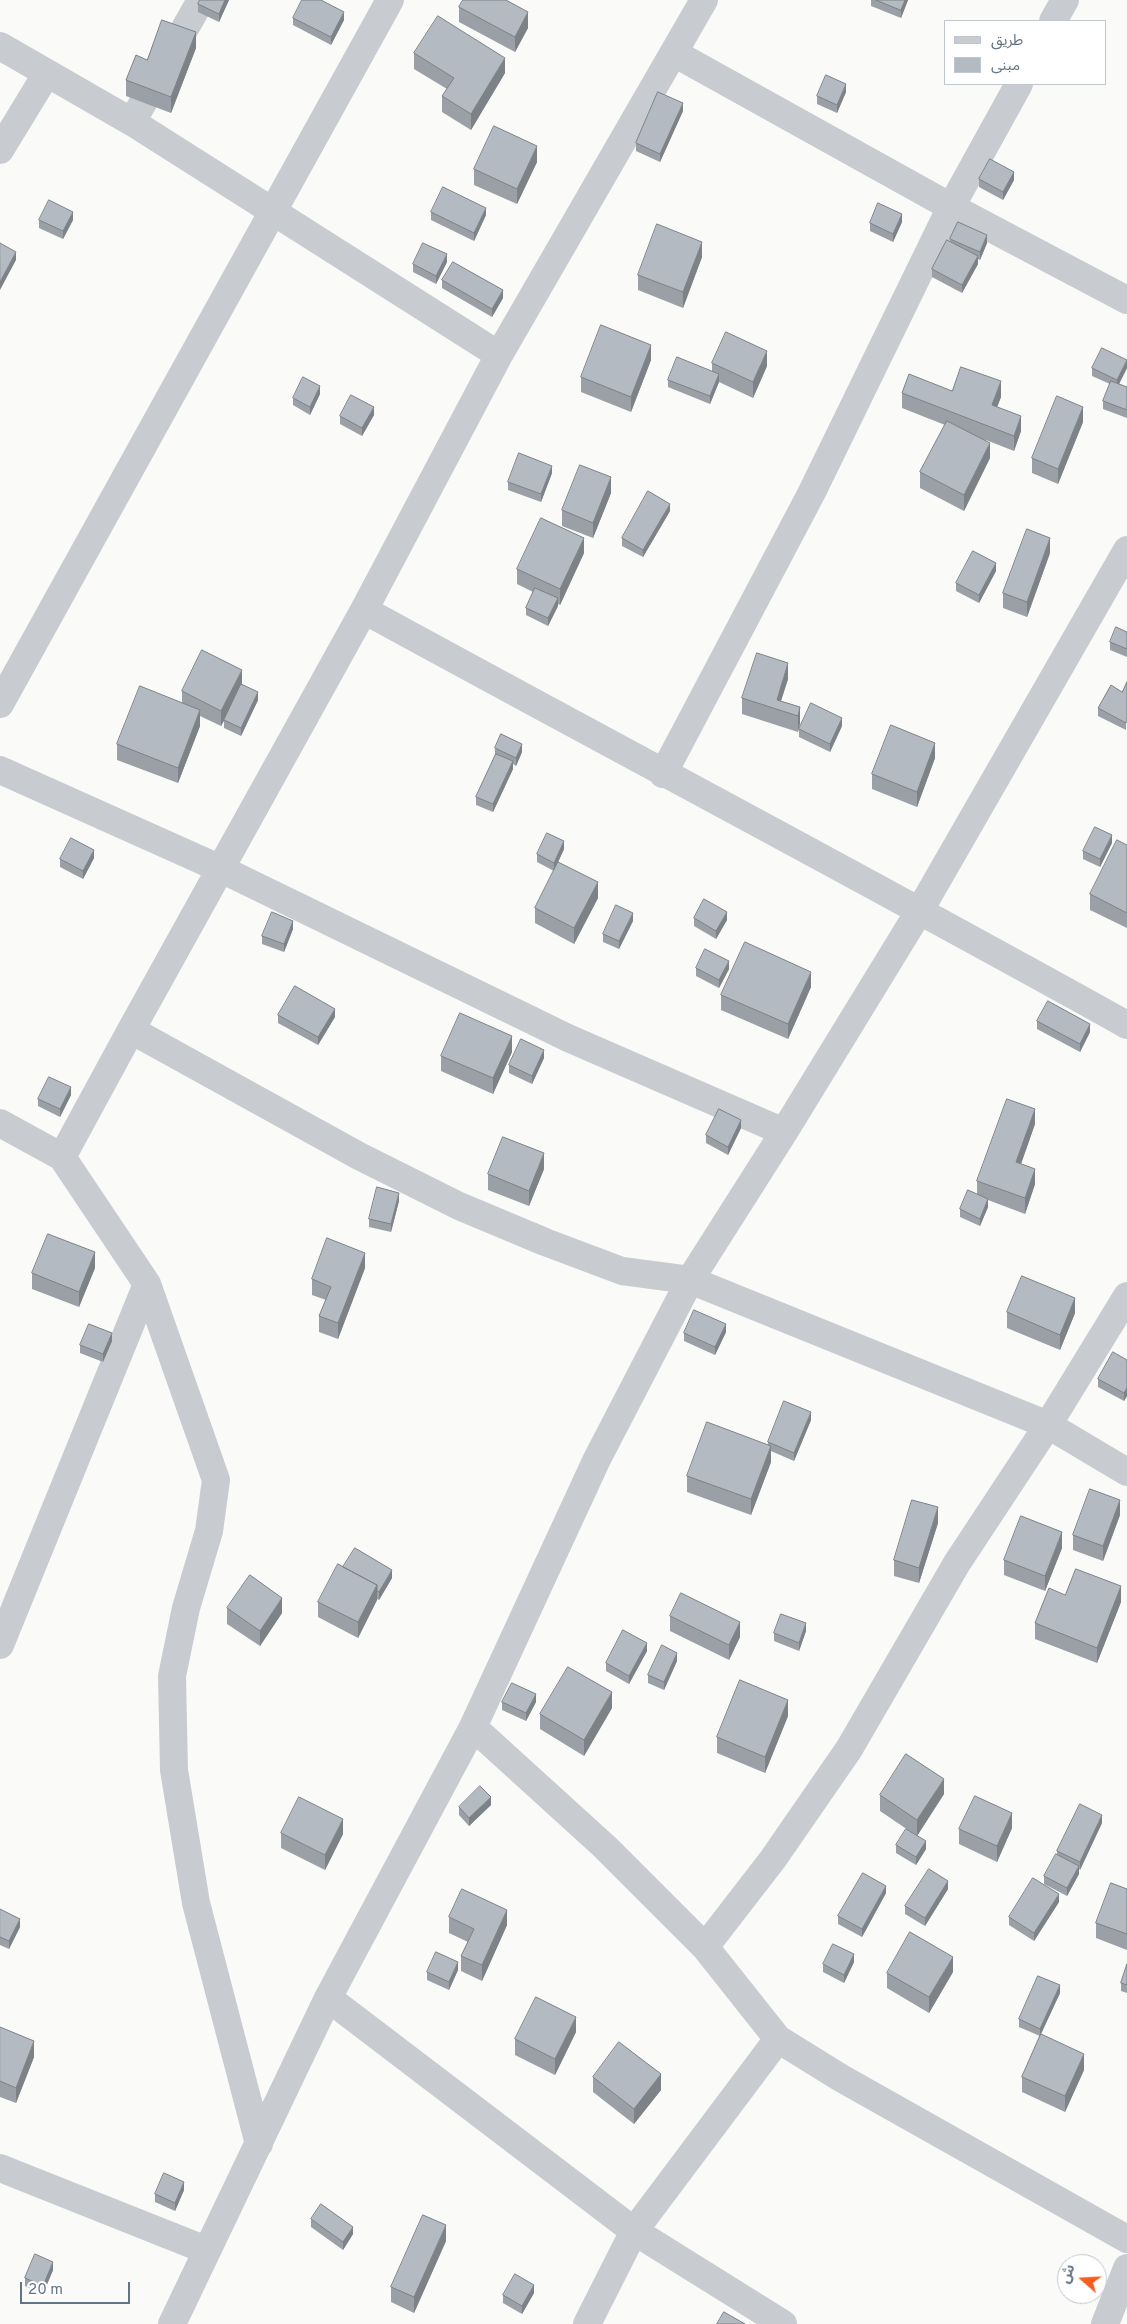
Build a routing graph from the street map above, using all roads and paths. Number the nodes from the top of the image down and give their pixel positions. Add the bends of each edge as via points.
1 (201, 0) edge
2 (390, 0) edge
3 (704, 0) edge
4 (1065, 0) edge
5 (1054, 20) edge
6 (0, 46) edge
7 (674, 54) junction
8 (47, 73) junction
9 (1018, 85) edge
10 (132, 122) junction
11 (0, 150) edge
12 (951, 207) junction
13 (273, 211) junction
14 (1127, 300) edge
15 (499, 355) junction
16 (1127, 550) edge
17 (364, 610) junction
18 (0, 704) edge
19 (0, 770) edge
20 (664, 774) junction
21 (221, 869) junction
22 (920, 910) junction
23 (1127, 1025) edge
24 (130, 1030) junction
25 (0, 1123) edge
26 (784, 1132) junction
27 (62, 1156) junction
28 (690, 1280) junction
29 (146, 1284) junction
30 (1127, 1296) edge
31 (1048, 1425) junction
32 (1127, 1472) edge
33 (0, 1646) edge
34 (473, 1727) junction
35 (705, 1947) junction
36 (328, 1998) junction
37 (778, 2039) junction
38 (259, 2144) junction
39 (0, 2168) edge
40 (634, 2231) junction
41 (1127, 2239) edge
42 (206, 2250) junction
43 (1127, 2268) edge
44 (1113, 2320) edge
45 (172, 2324) edge
46 (587, 2324) edge
47 (783, 2324) edge

1 - 10 street
2 - 13 street
3 - 7 street
4 - 5 street
6 - 8 street
7 - 12 street
7 - 15 street
8 - 10 street
8 - 11 street
9 - 12 street
10 - 13 street
12 - 14 street
12 - 20 street via 811,494
13 - 15 street
13 - 18 street
15 - 17 street
16 - 22 street
17 - 20 street
17 - 21 street
19 - 21 street
20 - 22 street
21 - 24 street
21 - 26 street via 568,1038
22 - 23 street
22 - 26 street
24 - 27 street
24 - 28 street via 359,1156 459,1206 622,1271
25 - 27 street
26 - 28 street
27 - 29 street
28 - 31 street
28 - 34 street via 597,1459
29 - 33 street
29 - 38 street via 216,1480 209,1530 186,1608 172,1676 174,1770 196,1903
30 - 31 street
31 - 32 street
31 - 35 street via 957,1562 849,1750 773,1860
34 - 35 street via 605,1847
34 - 36 street
35 - 37 street
36 - 38 street
36 - 40 street
37 - 40 street
37 - 41 street via 840,2078
38 - 42 street
39 - 42 street
40 - 46 street
40 - 47 street
42 - 45 street
43 - 44 street

